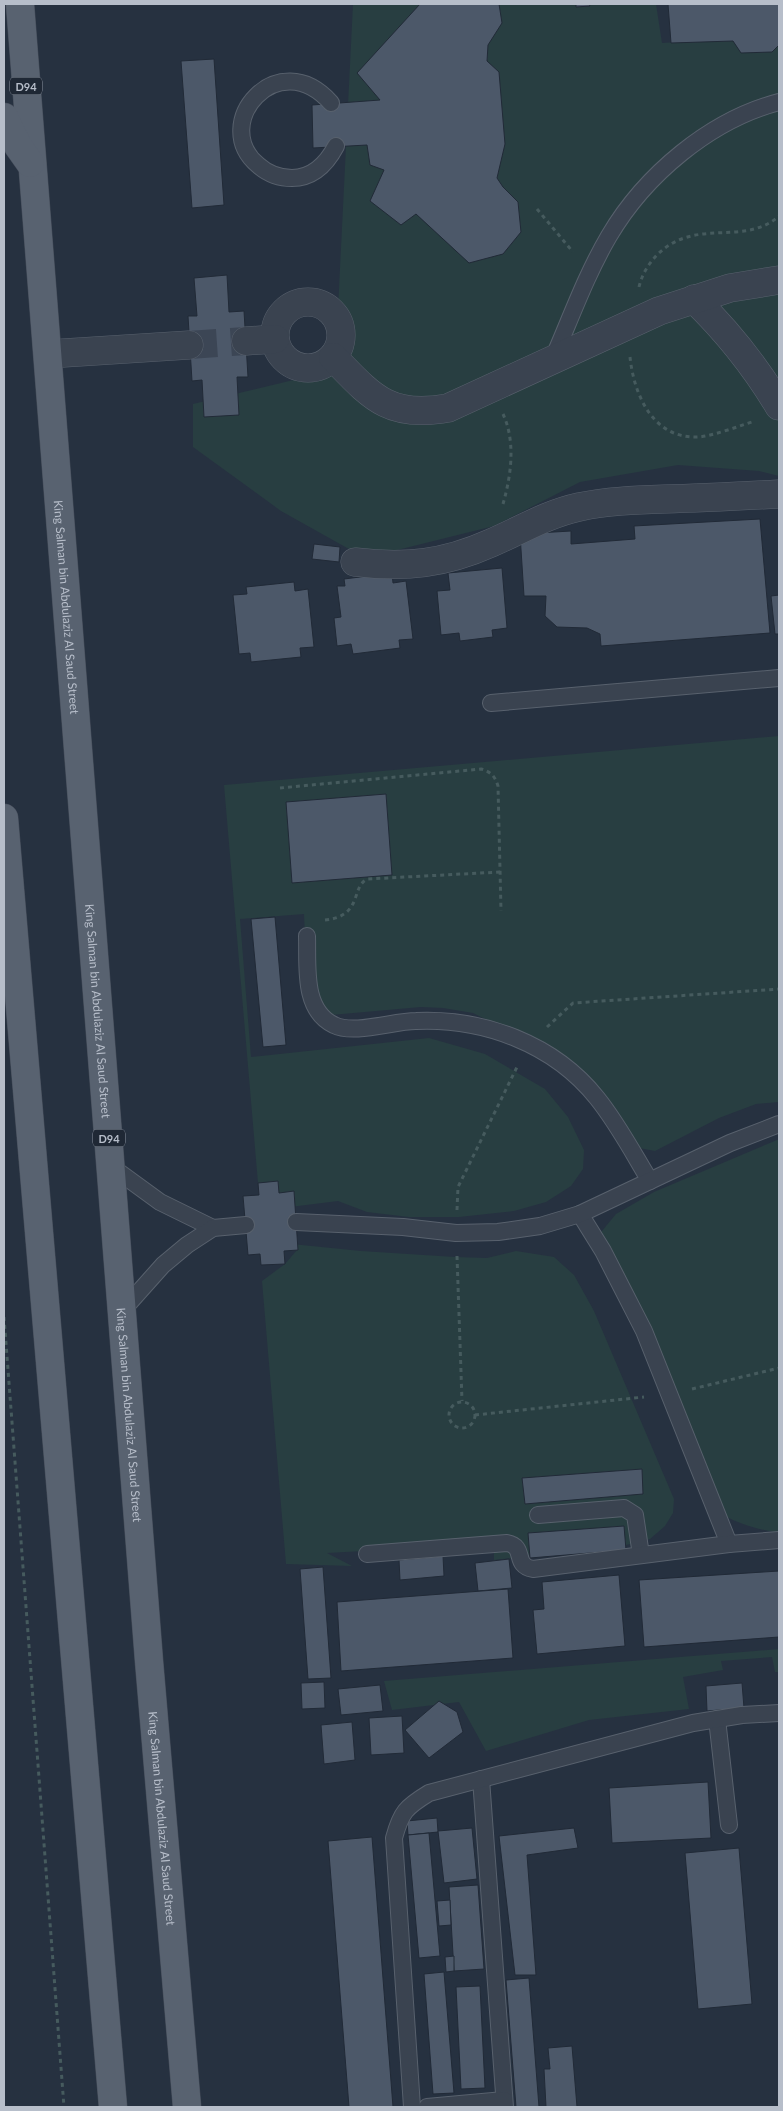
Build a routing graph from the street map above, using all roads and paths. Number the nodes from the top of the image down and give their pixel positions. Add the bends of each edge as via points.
1 (20, 4) edge
2 (779, 102) edge
3 (331, 103) dead end
4 (4, 117) edge
5 (336, 146) dead end
6 (33, 169) junction
7 (538, 209) dead end
8 (593, 268) junction
9 (779, 280) edge
10 (694, 299) junction
11 (275, 339) junction
12 (246, 341) tunnel mouth
13 (189, 345) tunnel mouth
14 (48, 354) junction
15 (333, 357) junction
16 (552, 361) junction
17 (491, 389) junction
18 (779, 406) edge
19 (779, 494) edge
20 (501, 508) dead end
21 (355, 562) dead end
22 (779, 678) edge
23 (492, 703) dead end
24 (280, 788) dead end
25 (4, 818) edge
26 (5, 844) edge
27 (500, 872) junction
28 (501, 911) dead end
29 (306, 936) joint
30 (779, 989) edge
31 (528, 1043) junction
32 (779, 1124) edge
33 (112, 1167) junction
34 (650, 1181) junction
35 (580, 1214) junction
36 (296, 1222) dead end
37 (246, 1225) dead end
38 (213, 1228) junction
39 (456, 1232) junction
40 (122, 1311) junction
41 (4, 1318) edge
42 (779, 1368) edge
43 (669, 1394) junction
44 (462, 1401) junction
45 (475, 1415) junction
46 (538, 1515) dead end
47 (779, 1540) edge
48 (729, 1544) junction
49 (367, 1554) dead end
50 (641, 1555) junction
51 (779, 1713) edge
52 (717, 1719) junction
53 (481, 1779) junction
54 (729, 1826) dead end
55 (505, 2104) edge
56 (64, 2107) edge
57 (113, 2107) edge
58 (187, 2107) edge
59 (412, 2107) edge
60 (427, 2107) edge

1 - 6 main road, King Salman bin Abdulaziz Al Saud Street / D94
2 - 8 lane via 741,116 709,134 653,179 629,206
3 - 5 lane via 321,91 307,84 291,81 276,84 250,102 243,116 242,132 245,147 253,161 265,172 279,178 308,175 330,159
4 - 6 main road
6 - 14 main road, King Salman bin Abdulaziz Al Saud Street / D94
7 - 8 path via 575,255
8 - 16 lane
9 - 10 street via 730,288
10 - 16 street via 659,311
10 - 18 street via 743,352
11 - 12 street
11 - 15 street via 278,350 293,365 315,368
11 - 15 street via 280,318 287,310 296,304 318,303 335,316 339,326 341,337
13 - 14 street
14 - 33 main road, King Salman bin Abdulaziz Al Saud Street / D94
15 - 17 street via 378,400 405,410 427,412 448,408
16 - 17 street
17 - 20 path via 506,420 511,451 509,482
19 - 21 street via 607,502 548,516 460,556 426,564 390,566
22 - 23 lane
24 - 27 path via 481,769 489,771 498,786
25 - 26 main road
26 - 57 main road
27 - 28 path
27 - 29 path via 363,881 356,900 346,913 330,920 305,922
29 - 31 lane via 310,996 318,1014 334,1025 354,1028 414,1020 444,1020 473,1024
30 - 31 path via 573,1004
31 - 34 lane via 561,1064 596,1097 614,1120
31 - 39 path via 458,1187
32 - 34 lane
33 - 38 lane via 160,1202
33 - 40 main road, King Salman bin Abdulaziz Al Saud Street / D94
34 - 35 lane
35 - 39 lane via 540,1226 498,1232
35 - 43 lane via 625,1291
36 - 39 lane
37 - 38 lane
38 - 40 lane via 163,1265
39 - 44 path
40 - 58 main road, King Salman bin Abdulaziz Al Saud Street / D94
41 - 56 path
42 - 43 path
43 - 45 path
43 - 48 lane
44 - 45 path via 474,1408
44 - 45 path via 450,1408 450,1421 455,1427 469,1427
46 - 50 lane via 624,1508 635,1515
47 - 48 lane
48 - 50 lane
49 - 50 lane via 507,1543 518,1549 520,1562 525,1568 533,1569
51 - 52 lane
52 - 53 lane via 670,1728
52 - 54 lane
53 - 55 lane
53 - 59 lane via 429,1793 412,1803 400,1819 394,1838
55 - 60 lane

